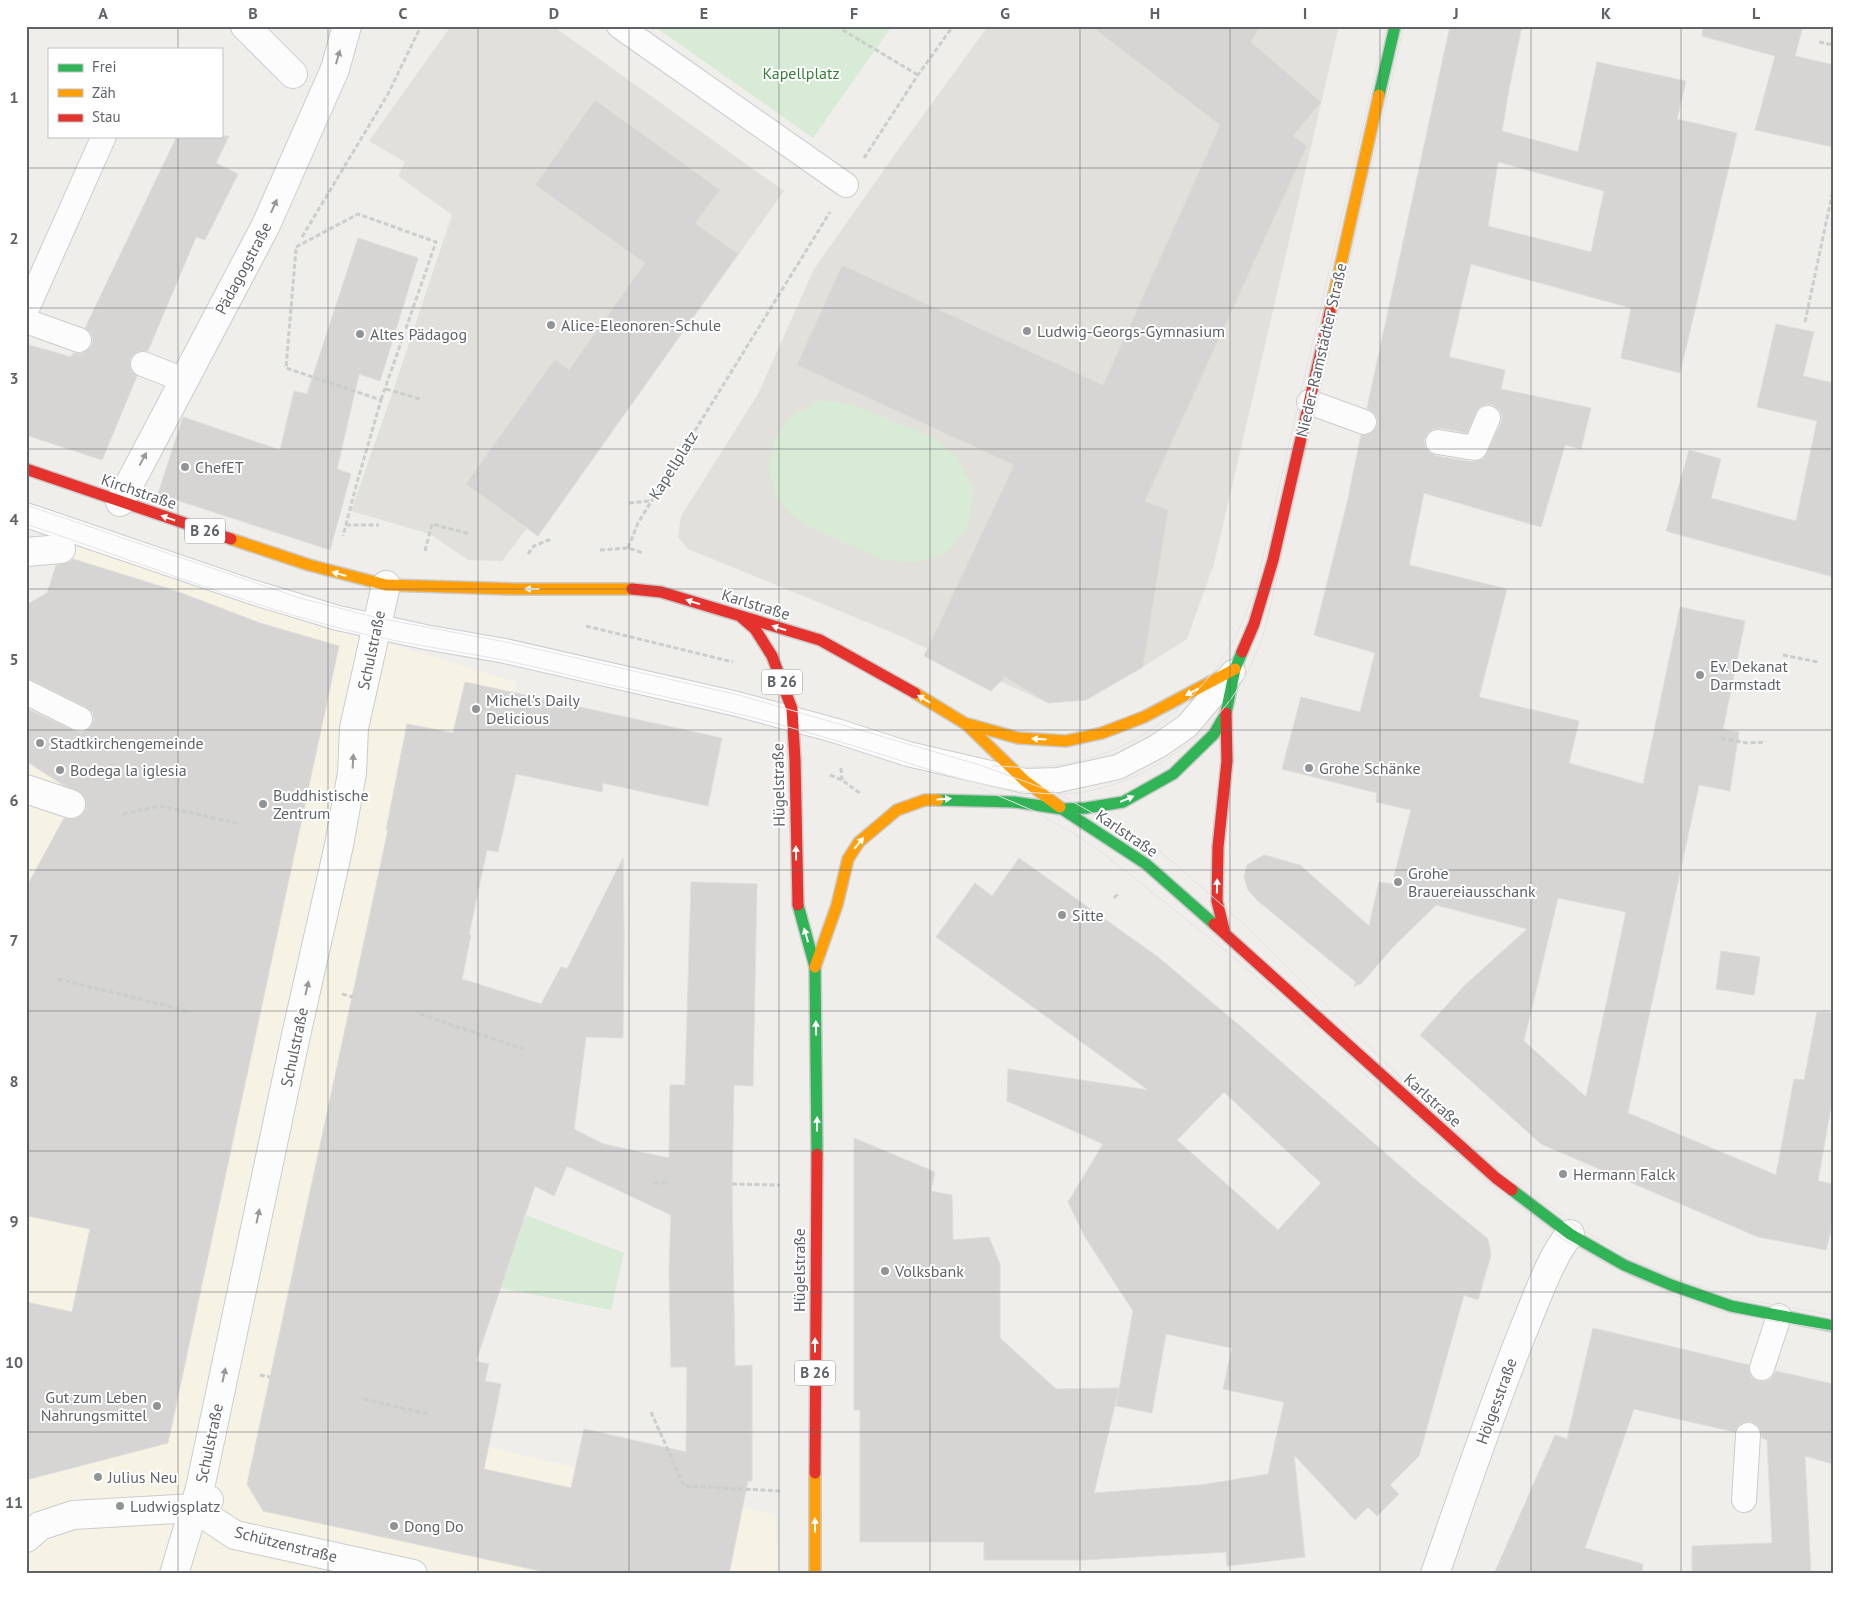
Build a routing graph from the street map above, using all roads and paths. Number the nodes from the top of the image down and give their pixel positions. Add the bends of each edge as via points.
1 (245, 26) edge
2 (347, 26) edge
3 (420, 26) edge
4 (619, 26) edge
5 (836, 26) edge
6 (953, 26) edge
7 (1395, 26) edge
8 (1819, 42) dead end
9 (1833, 45) edge
10 (293, 74) dead end
11 (918, 75) junction
12 (103, 138) edge
13 (846, 185) junction
14 (1833, 190) edge
15 (296, 248) junction
16 (26, 311) edge
17 (26, 321) edge
18 (1805, 322) dead end
19 (79, 340) dead end
20 (143, 364) dead end
21 (184, 380) junction
22 (386, 389) junction
23 (420, 399) dead end
24 (381, 400) junction
25 (1309, 402) junction
26 (1488, 418) dead end
27 (1364, 422) dead end
28 (1438, 442) dead end
29 (26, 469) edge
30 (651, 501) junction
31 (120, 502) junction
32 (629, 503) dead end
33 (26, 515) edge
34 (346, 525) junction
35 (380, 525) dead end
36 (470, 534) dead end
37 (550, 539) dead end
38 (342, 542) dead end
39 (628, 548) dead end
40 (61, 549) dead end
41 (26, 552) edge
42 (527, 554) dead end
43 (424, 556) dead end
44 (386, 585) junction
45 (740, 616) junction
46 (584, 625) dead end
47 (376, 627) junction
48 (1783, 656) dead end
49 (727, 660) dead end
50 (1818, 662) dead end
51 (1235, 669) junction
52 (26, 692) edge
53 (1226, 713) junction
54 (80, 719) dead end
55 (793, 719) junction
56 (966, 724) junction
57 (1721, 738) dead end
58 (1766, 742) dead end
59 (842, 780) dead end
60 (1025, 781) junction
61 (26, 789) edge
62 (864, 796) dead end
63 (71, 804) dead end
64 (1062, 809) junction
65 (896, 810) joint
66 (123, 814) dead end
67 (237, 823) dead end
68 (1118, 894) dead end
69 (1114, 898) dead end
70 (1225, 934) junction
71 (815, 967) junction
72 (58, 979) dead end
73 (340, 994) dead end
74 (353, 997) dead end
75 (188, 1010) dead end
76 (420, 1014) dead end
77 (523, 1049) dead end
78 (653, 1183) dead end
79 (669, 1183) dead end
80 (732, 1184) dead end
81 (816, 1185) junction
82 (1570, 1234) junction
83 (1778, 1316) junction
84 (1833, 1326) edge
85 (1762, 1368) dead end
86 (257, 1374) dead end
87 (270, 1377) dead end
88 (364, 1399) dead end
89 (651, 1412) dead end
90 (428, 1414) dead end
91 (1748, 1436) dead end
92 (815, 1493) junction
93 (1744, 1500) dead end
94 (202, 1503) junction
95 (26, 1538) edge
96 (174, 1574) edge
97 (412, 1574) edge
98 (816, 1574) edge
99 (1435, 1574) edge

1 - 10 street
21 -> 2 street, Pädagogstraße via 266,224 335,69
3 - 15 path via 388,94
4 - 13 lane
5 - 11 path
6 - 11 path, Kapellplatz
7 - 25 main road, Nieder-Ramstädter Straße
8 - 9 path
11 - 13 path, Kapellplatz
12 - 16 lane
13 - 30 path, Kapellplatz
14 - 18 path
15 - 22 path via 358,214 436,242
15 - 24 path via 286,368
17 - 19 lane
20 - 21 lane
31 -> 21 street, Pädagogstraße
22 - 23 path
22 - 24 path
24 - 34 path
25 - 27 lane
25 - 51 main road, Nieder-Ramstädter Straße via 1273,560 1254,624
26 - 28 lane via 1475,448
29 - 31 main road, Kirchstraße / B 26
30 - 32 path
30 - 39 path, Kapellplatz
44 -> 31 main road, Kirchstraße / B 26 via 309,565
33 - 47 lane, Nieder-Ramstädter Straße via 297,607
34 - 35 path
34 - 38 path
36 - 43 path via 432,524
37 - 42 path via 534,546
40 - 41 street
45 -> 44 main road, Karlstraße / B 26 via 661,592 620,588
44 - 47 street, Schulstraße
45 - 55 main road, Hügelstraße / B 26 via 755,629 772,656
56 -> 45 main road, Karlstraße via 820,640
46 - 49 path
47 - 55 lane, Nieder-Ramstädter Straße via 504,651
94 -> 47 street, Schulstraße via 339,844 352,772 354,728
48 - 50 path
51 - 53 main road, Nieder-Ramstädter Straße
51 -> 56 main road via 1144,717 1102,733 1066,741 1018,738
51 - 60 lane, Nieder-Ramstädter Straße via 1187,726 1158,746 1118,767 1058,780
52 - 54 lane
64 -> 53 main road, Nieder-Ramstädter Straße via 1123,802 1153,786 1173,774 1201,749
70 -> 53 main road, Nieder-Ramstädter Straße via 1217,901 1218,847 1227,761
55 - 60 lane, Nieder-Ramstädter Straße via 908,754
71 -> 55 main road, Hügelstraße / B 26 via 797,902
56 - 60 main road, Karlstraße
57 - 58 path via 1747,743
59 - 62 path
60 - 64 main road, Karlstraße
61 - 63 street
65 -> 64 main road, Karlstraße via 925,800 957,799
64 - 70 main road, Karlstraße via 1146,864
71 -> 65 main road, Hügelstraße via 837,905 848,859 859,842
66 - 67 path via 160,806
68 - 69 path
70 - 82 main road, Karlstraße via 1496,1178
81 -> 71 main road, Hügelstraße / B 26
72 - 75 path
73 - 74 path
76 - 77 path
78 - 79 path
80 - 81 path
92 -> 81 main road, Hügelstraße / B 26
82 - 83 main road, Karlstraße via 1624,1265 1671,1285 1731,1306
82 - 99 street, Hölgesstraße via 1542,1285 1499,1391
83 - 84 main road, Karlstraße
83 - 85 lane
86 - 87 path
88 - 90 path
89 - 92 path via 684,1486
91 - 93 lane
98 -> 92 main road, Hügelstraße / B 26
94 - 95 street via 73,1514 40,1526
94 - 96 street
94 - 97 street, Schützenstraße via 235,1535

